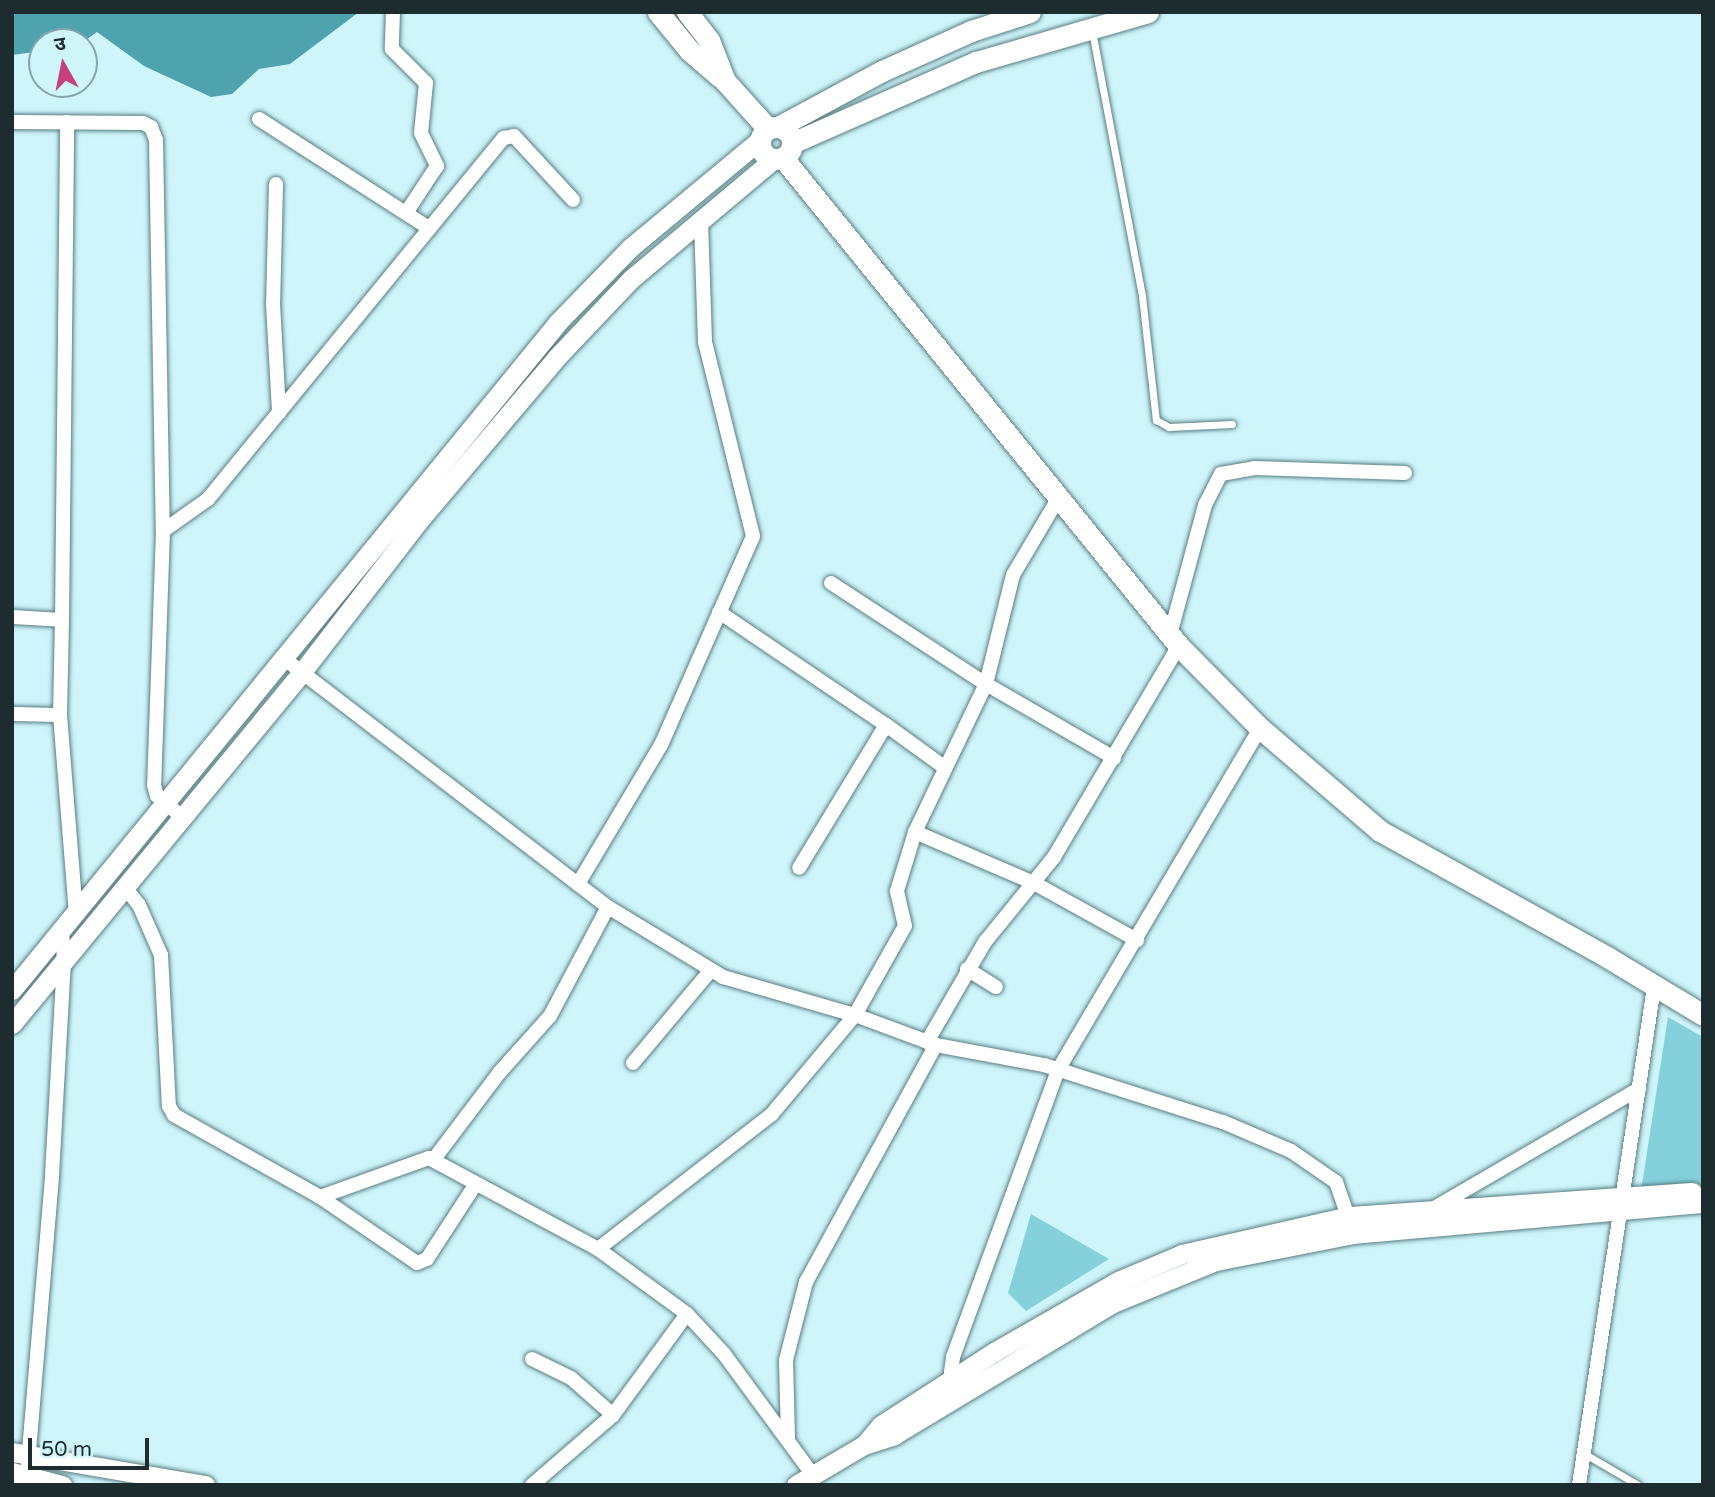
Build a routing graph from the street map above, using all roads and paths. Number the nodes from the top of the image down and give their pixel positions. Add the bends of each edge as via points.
1 (393, 12) edge
2 (658, 12) edge
3 (687, 12) edge
4 (1030, 12) edge
5 (1148, 12) edge
6 (1092, 27) junction
7 (725, 80) junction
8 (259, 119) dead end
9 (12, 122) edge
10 (67, 122) junction
11 (769, 132) junction
12 (783, 153) junction
13 (276, 184) dead end
14 (573, 200) dead end
15 (406, 213) junction
16 (701, 220) junction
17 (429, 228) junction
18 (279, 413) junction
19 (1232, 424) dead end
20 (1405, 473) dead end
21 (1058, 499) junction
22 (163, 531) junction
23 (831, 583) dead end
24 (719, 612) junction
25 (12, 617) edge
26 (62, 620) junction
27 (1174, 641) junction
28 (282, 657) junction
29 (302, 672) junction
30 (986, 684) junction
31 (12, 714) edge
32 (60, 715) junction
33 (886, 725) junction
34 (1260, 728) junction
35 (1114, 758) junction
36 (944, 767) junction
37 (165, 804) junction
38 (182, 817) junction
39 (915, 832) junction
40 (799, 868) dead end
41 (1034, 883) junction
42 (578, 884) junction
43 (124, 886) junction
44 (608, 907) junction
45 (75, 914) junction
46 (62, 930) junction
47 (85, 936) junction
48 (1137, 940) junction
49 (64, 960) junction
50 (967, 969) junction
51 (711, 970) junction
52 (996, 987) dead end
53 (1654, 987) junction
54 (12, 990) edge
55 (855, 1015) junction
56 (1703, 1015) edge
57 (12, 1024) edge
58 (931, 1044) junction
59 (634, 1063) dead end
60 (1058, 1070) junction
61 (1639, 1089) junction
62 (434, 1159) junction
63 (475, 1185) junction
64 (1703, 1191) edge
65 (320, 1197) junction
66 (1623, 1203) junction
67 (1703, 1203) edge
68 (1436, 1208) junction
69 (1519, 1211) junction
70 (1351, 1225) junction
71 (598, 1249) junction
72 (687, 1314) junction
73 (532, 1359) dead end
74 (957, 1386) junction
75 (613, 1415) junction
76 (788, 1439) junction
77 (21, 1453) edge
78 (1584, 1454) junction
79 (31, 1478) edge
80 (806, 1481) edge
81 (62, 1485) edge
82 (205, 1485) edge
83 (532, 1485) edge
84 (1579, 1485) edge
85 (1638, 1485) edge

1 - 15 street via 392,50 426,83 421,133 437,166
2 - 7 main road via 689,50
3 - 7 main road via 709,40
4 - 11 main road via 882,71
5 - 6 main road
6 - 12 main road via 976,62
6 - 19 lane via 1138,272 1156,420 1169,426
7 - 11 main road
8 - 15 street
9 - 10 street
10 - 22 street via 143,123 156,140
10 - 26 street
11 - 12 main road via 789,134
11 - 12 main road via 762,152
11 - 28 street via 631,247 559,321
12 - 16 street
12 - 21 main road
13 - 18 street via 273,304
14 - 17 street via 509,135
15 - 17 street
16 - 24 street via 705,342 753,530
16 - 29 street via 631,279 556,358 421,518
17 - 18 street
18 - 22 street via 208,499
20 - 27 street via 1329,467 1231,469 1221,474 1205,505
21 - 27 main road
21 - 30 street via 1013,575
22 - 37 street via 153,740 154,785
23 - 30 street
24 - 33 street
24 - 42 street via 661,745
25 - 26 street
26 - 32 street
27 - 34 main road
27 - 35 street
28 - 29 street
28 - 37 street
29 - 38 street
29 - 42 street
30 - 35 street
30 - 36 street
31 - 32 street
32 - 45 street
33 - 36 street
33 - 40 street
34 - 48 street
34 - 53 main road via 1380,831
35 - 41 street
36 - 39 street
37 - 38 street
37 - 45 street
38 - 43 street
39 - 41 street
39 - 55 street via 897,891 905,926
41 - 48 street
41 - 50 street via 1000,919
42 - 44 street
43 - 47 street
43 - 65 street via 139,905 161,954 169,1105 174,1115
44 - 51 street
44 - 62 street via 550,1016 499,1073
45 - 46 street
45 - 47 street
46 - 49 street
46 - 54 street
47 - 49 street
48 - 60 street
49 - 57 street
49 - 77 street via 52,1175
50 - 52 street
50 - 58 street
51 - 55 street via 730,980
51 - 59 street
53 - 56 main road
53 - 61 street
55 - 58 street
55 - 71 street via 772,1114
58 - 60 street
58 - 76 street via 806,1282 786,1360
60 - 70 street via 1223,1122 1291,1151 1336,1182
60 - 74 street via 953,1357
61 - 66 street
61 - 68 street
62 - 63 street
62 - 65 street via 410,1162
63 - 65 street via 427,1259 417,1263
63 - 71 street
64 - 66 street
66 - 67 street
66 - 69 street
66 - 78 street
68 - 69 street
68 - 70 street
69 - 70 street
70 - 74 street via 1216,1261 1181,1275 1113,1303
71 - 72 street
72 - 75 street
72 - 76 street via 724,1354
73 - 75 street via 571,1378
74 - 80 street via 894,1435 864,1445
75 - 83 street
76 - 80 street
77 - 79 street
77 - 82 street
78 - 84 street
78 - 85 lane
79 - 81 street

